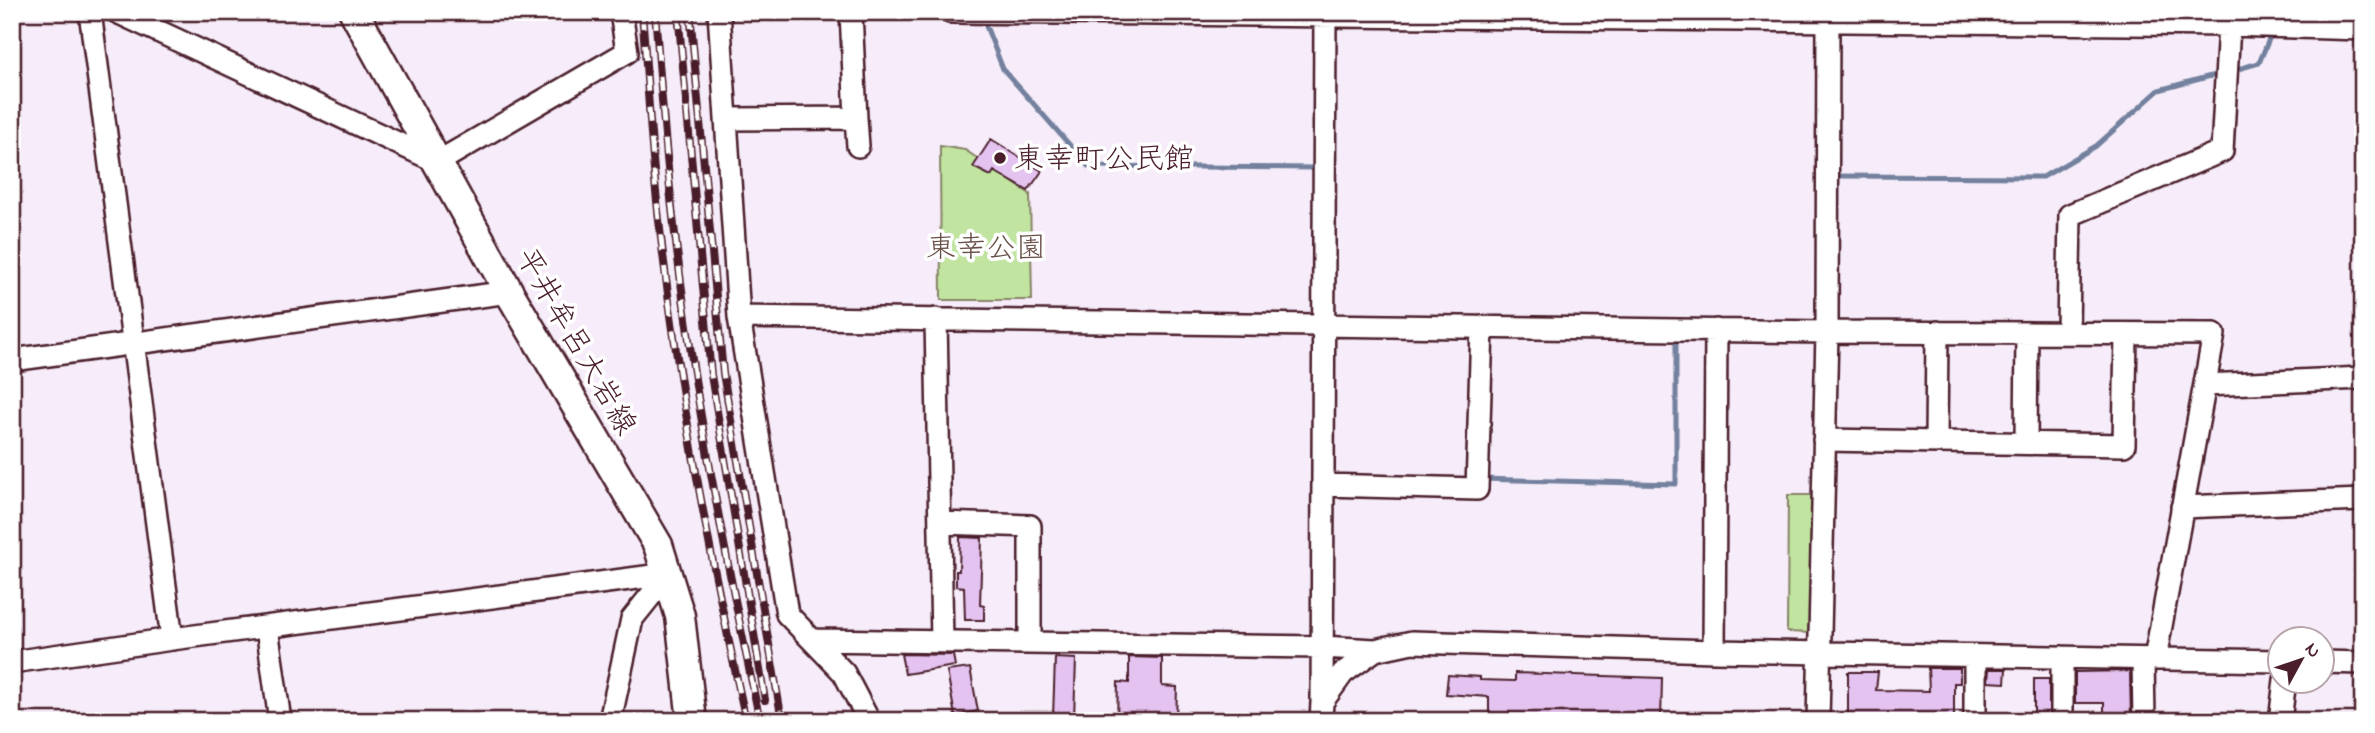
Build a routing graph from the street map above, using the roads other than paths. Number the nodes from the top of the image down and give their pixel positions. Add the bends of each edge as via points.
1 (90, 12) edge
2 (117, 12) edge
3 (354, 12) edge
4 (621, 12) edge
5 (719, 12) edge
6 (851, 12) edge
7 (950, 12) edge
8 (1136, 13) edge
9 (1325, 14) edge
10 (1828, 17) edge
11 (1894, 17) edge
12 (2229, 25) junction
13 (2363, 29) edge
14 (856, 118) junction
15 (726, 119) junction
16 (858, 146) dead end
17 (438, 162) junction
18 (509, 292) junction
19 (740, 317) junction
20 (936, 319) junction
21 (1323, 324) junction
22 (1482, 327) junction
23 (1716, 330) junction
24 (1827, 332) junction
25 (1937, 332) junction
26 (2027, 333) junction
27 (2068, 333) junction
28 (2126, 334) junction
29 (133, 344) junction
30 (12, 360) edge
31 (2363, 378) edge
32 (2205, 385) junction
33 (1824, 440) junction
34 (1936, 442) junction
35 (2026, 443) junction
36 (1322, 485) junction
37 (2363, 499) edge
38 (2182, 507) junction
39 (940, 523) junction
40 (668, 574) junction
41 (267, 628) junction
42 (172, 639) junction
43 (814, 640) junction
44 (942, 642) junction
45 (1030, 643) junction
46 (1322, 647) junction
47 (1375, 650) junction
48 (1714, 651) junction
49 (1819, 653) junction
50 (1975, 656) junction
51 (2062, 657) junction
52 (2149, 659) junction
53 (2266, 661) edge
54 (12, 662) edge
55 (2336, 662) edge
56 (2363, 663) edge
57 (2283, 694) edge
58 (1322, 711) edge
59 (280, 721) edge
60 (611, 721) edge
61 (692, 721) edge
62 (869, 721) edge
63 (1818, 721) edge
64 (1975, 721) edge
65 (2062, 721) edge
66 (2144, 721) edge
67 (2280, 721) edge

1 - 29 street
2 - 17 street
3 - 17 main road, 平井牟呂大岩線
4 - 17 street via 627,52
5 - 15 street
6 - 14 street
7 - 8 street
8 - 9 street
9 - 10 street
9 - 21 street
10 - 11 street
10 - 24 street
11 - 12 street
12 - 13 street
12 - 27 street via 2221,150 2070,215
14 - 15 street
14 - 16 street
15 - 19 street
17 - 18 main road, 平井牟呂大岩線
18 - 29 street
18 - 40 main road, 平井牟呂大岩線 via 658,545
19 - 20 street
19 - 43 street via 787,614
20 - 21 street
20 - 39 street
21 - 22 street
21 - 36 street
22 - 23 street
22 - 36 street via 1477,489
23 - 24 street
23 - 48 street
24 - 25 street
24 - 33 street
25 - 26 street
25 - 34 street
26 - 27 street
26 - 35 street
27 - 28 street
28 - 32 street via 2214,334
28 - 35 street via 2124,445
29 - 30 street
29 - 42 street
31 - 32 street
32 - 38 street
33 - 34 street
33 - 49 street
34 - 35 street
36 - 46 street
37 - 38 street
38 - 52 street
39 - 44 street
39 - 45 street via 1030,526
40 - 41 street
40 - 60 street via 632,618
40 - 61 main road, 平井牟呂大岩線 via 680,617
41 - 42 street
41 - 59 street
42 - 54 street
43 - 44 street
43 - 62 street via 844,673
44 - 45 street
45 - 46 street
46 - 47 street
46 - 58 street
47 - 48 street via 1412,642
47 - 58 street via 1343,673
48 - 49 street
49 - 50 street
49 - 63 street
50 - 51 street
50 - 64 street
51 - 52 street
51 - 65 street
52 - 53 street
52 - 66 street
55 - 56 street
57 - 67 street

